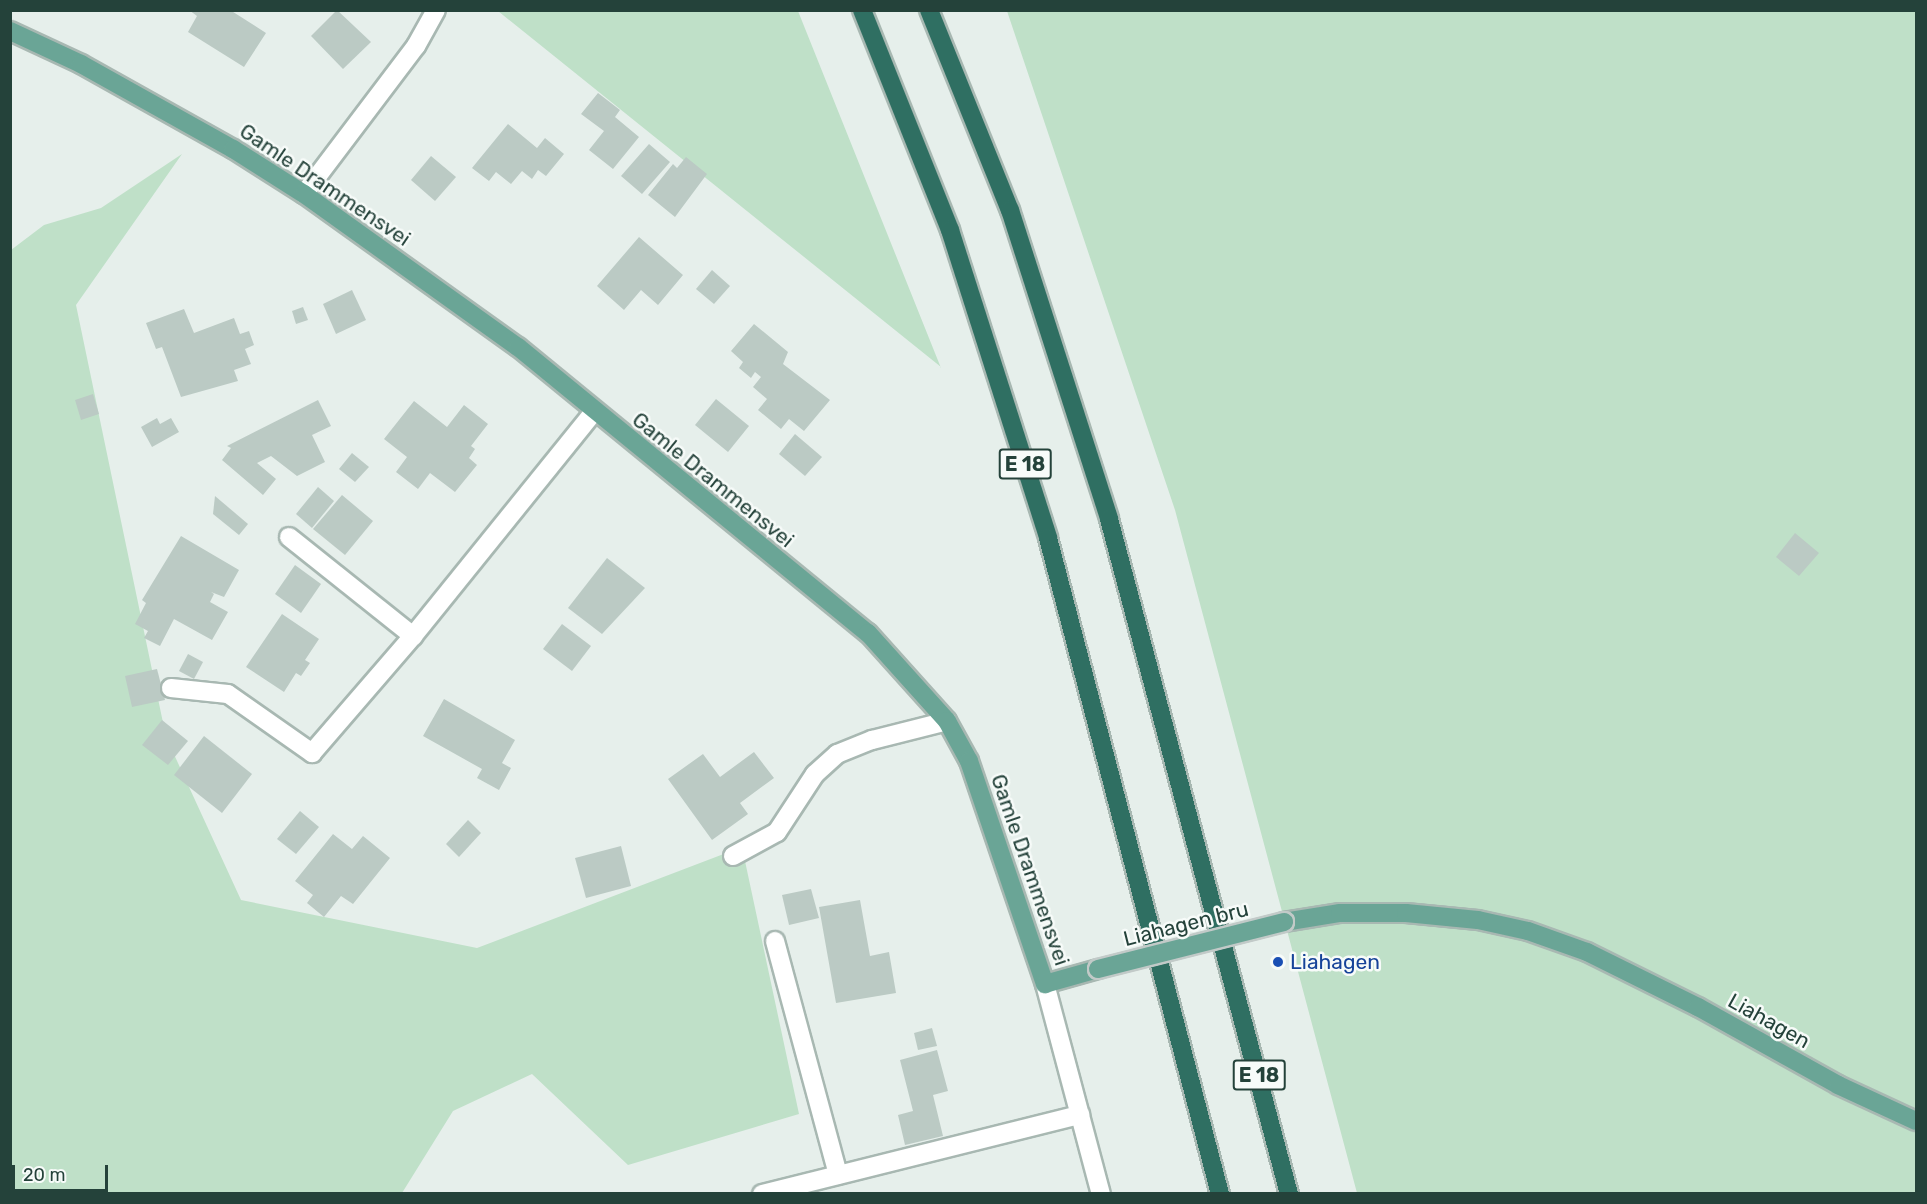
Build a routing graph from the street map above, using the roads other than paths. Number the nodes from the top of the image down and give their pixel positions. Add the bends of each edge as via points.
1 (436, 10) edge
2 (862, 10) edge
3 (929, 10) edge
4 (10, 32) edge
5 (304, 194) junction
6 (594, 412) junction
7 (289, 537) dead end
8 (413, 636) junction
9 (171, 688) dead end
10 (947, 721) junction
11 (732, 856) dead end
12 (1284, 922) joint
13 (775, 941) dead end
14 (1045, 984) junction
15 (1080, 1115) junction
16 (1917, 1122) edge
17 (838, 1175) junction
18 (762, 1194) edge
19 (1101, 1194) edge
20 (1220, 1194) edge
21 (1289, 1194) edge

1 - 5 street via 416,46
2 - 20 highway, E 18 via 950,230 1048,538
3 - 21 highway, E 18 via 1010,210 1109,519
4 - 5 main road, Gamle Drammensvei via 91,70 233,149
5 - 6 main road, Gamle Drammensvei via 518,347
6 - 8 street
6 - 10 main road, Gamle Drammensvei via 868,633
7 - 8 street
8 - 9 street via 312,753 228,694
10 - 11 street via 872,740 837,754 815,774 777,832
10 - 14 main road, Gamle Drammensvei via 969,761
12 - 14 main road, Liahagen bru, bridge
12 - 16 main road, Liahagen via 1340,913 1406,913 1478,920 1528,931 1608,962 1698,1006 1838,1085
13 - 17 street
14 - 15 street, Gamle Drammensvei
15 - 17 street
15 - 19 street, Gamle Drammensvei
17 - 18 street

